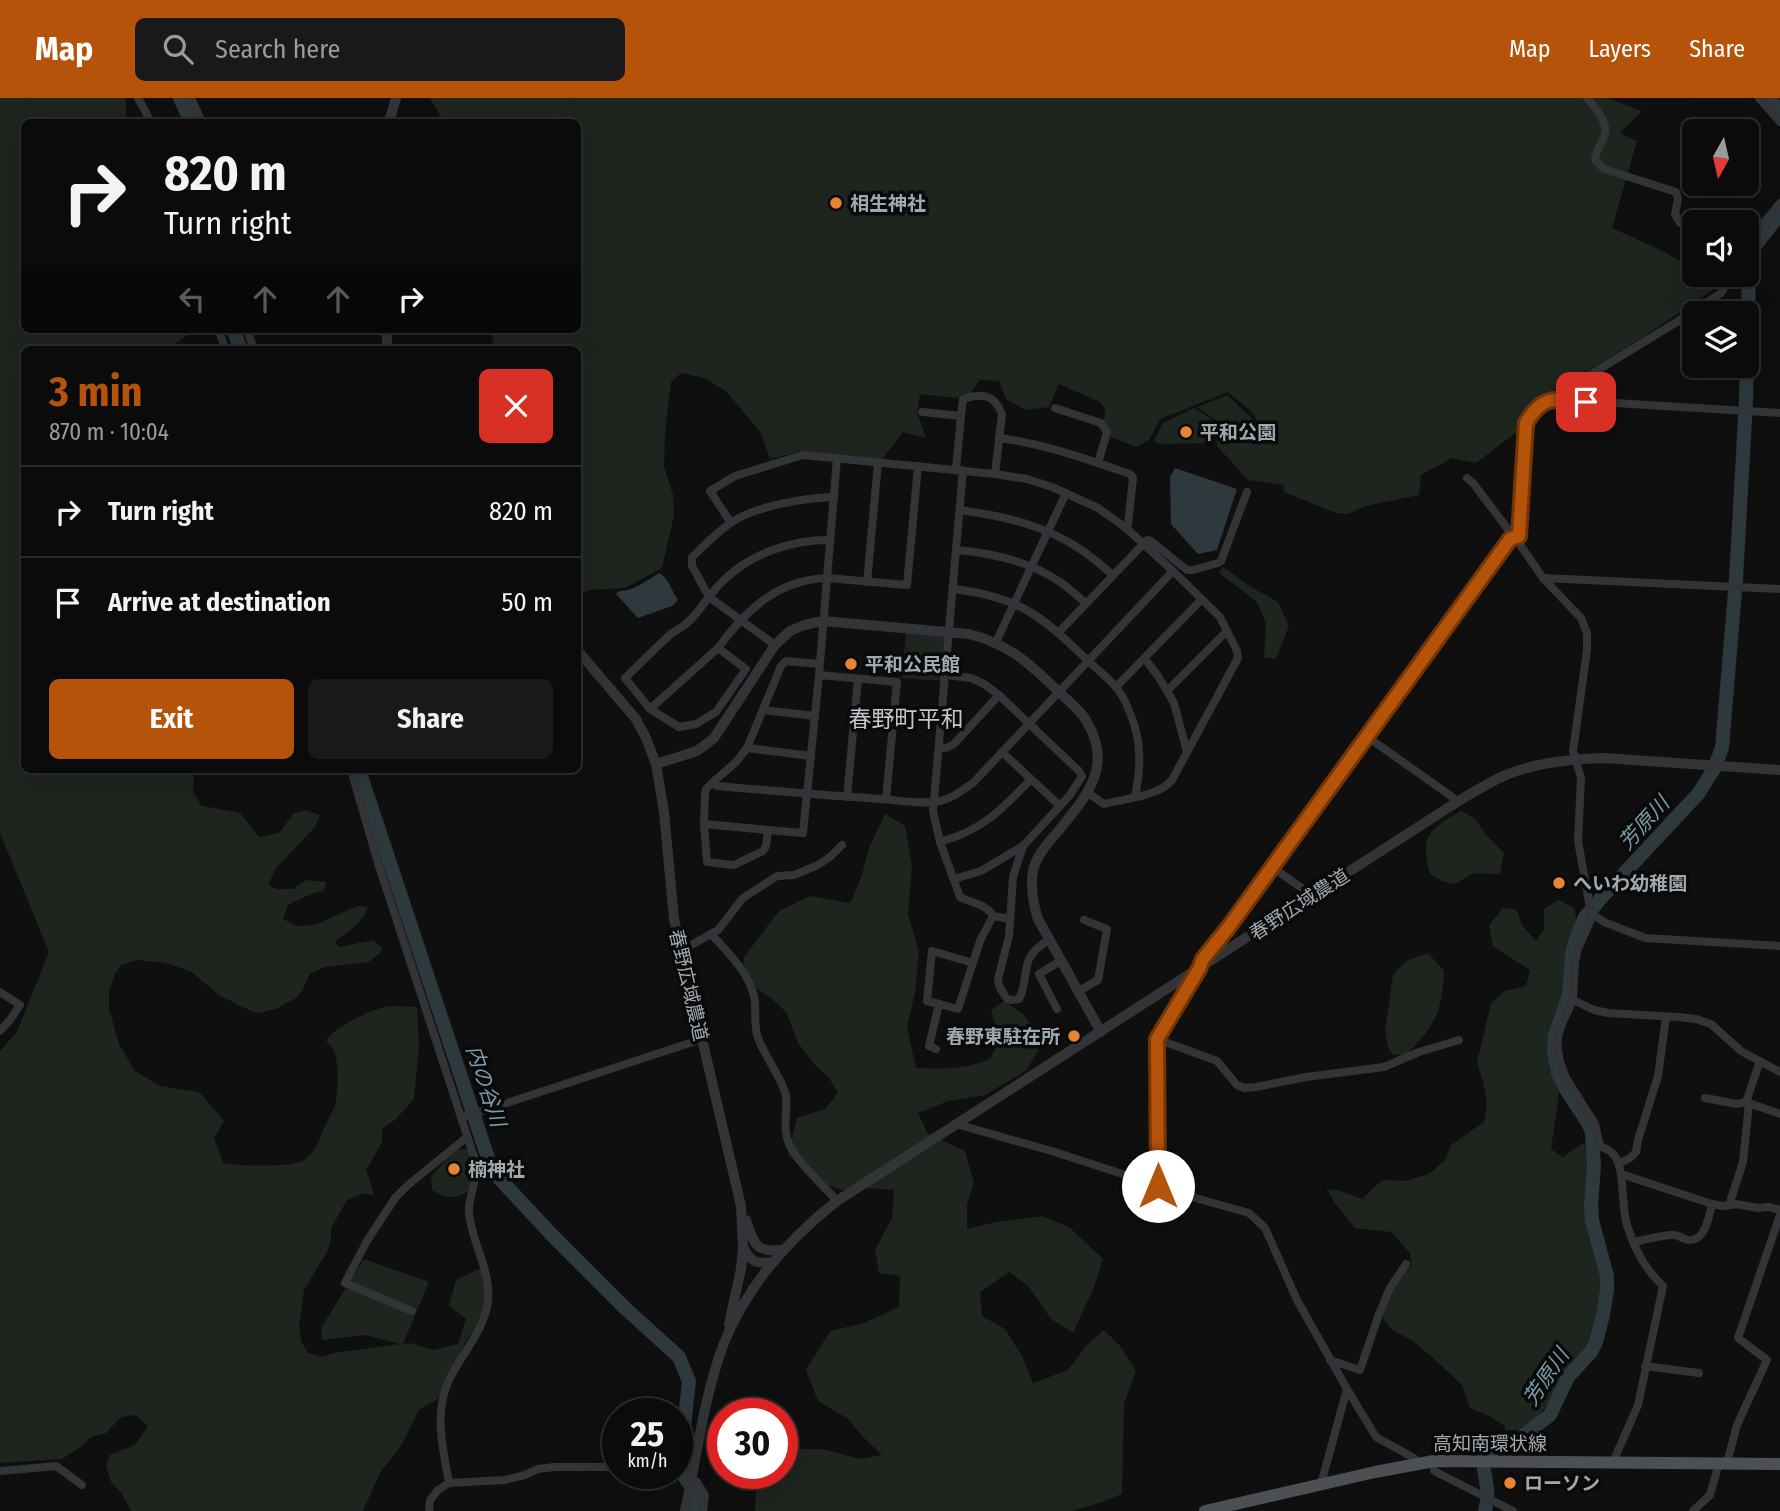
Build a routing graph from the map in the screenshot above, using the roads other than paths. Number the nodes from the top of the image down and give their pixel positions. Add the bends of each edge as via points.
1 (138, 98) edge
2 (191, 98) edge
3 (396, 98) edge
4 (1587, 98) edge
5 (1759, 98) edge
6 (149, 119) edge
7 (201, 119) edge
8 (390, 119) edge
9 (1780, 122) edge
10 (1780, 194) edge
11 (1780, 203) edge
12 (1759, 220) edge
13 (1682, 224) edge
14 (1759, 229) edge
15 (1724, 287) edge
16 (1549, 399) junction
17 (1055, 408) dead end
18 (922, 412) dead end
19 (1780, 413) edge
20 (961, 416) junction
21 (999, 438) junction
22 (837, 458) junction
23 (878, 463) junction
24 (1098, 463) junction
25 (918, 466) junction
26 (960, 470) junction
27 (995, 474) junction
28 (1467, 478) dead end
29 (1247, 492) dead end
30 (1066, 493) junction
31 (834, 497) junction
32 (960, 510) junction
33 (730, 523) junction
34 (1126, 528) junction
35 (1049, 532) junction
36 (1519, 536) junction
37 (829, 540) junction
38 (1143, 544) junction
39 (956, 550) junction
40 (1033, 567) junction
41 (1174, 571) junction
42 (1112, 575) junction
43 (827, 578) junction
44 (1543, 578) junction
45 (867, 582) junction
46 (954, 589) junction
47 (1780, 589) edge
48 (709, 597) junction
49 (1202, 599) junction
50 (1086, 603) junction
51 (1015, 604) junction
52 (741, 621) junction
53 (823, 621) junction
54 (1227, 631) junction
55 (949, 632) junction
56 (1059, 632) junction
57 (996, 642) junction
58 (775, 645) junction
59 (718, 648) junction
60 (581, 655) edge
61 (1145, 659) junction
62 (1088, 661) junction
63 (820, 664) junction
64 (819, 675) junction
65 (946, 675) junction
66 (858, 679) junction
67 (1116, 687) junction
68 (1167, 691) junction
69 (1059, 692) junction
70 (999, 695) junction
71 (650, 709) junction
72 (763, 710) junction
73 (815, 716) junction
74 (1029, 723) junction
75 (1366, 736) junction
76 (939, 747) junction
77 (747, 748) junction
78 (1002, 752) junction
79 (1187, 752) junction
80 (811, 756) junction
81 (1575, 759) junction
82 (656, 764) junction
83 (1780, 770) edge
84 (352, 773) edge
85 (1031, 779) junction
86 (712, 783) junction
87 (1088, 793) junction
88 (808, 794) junction
89 (847, 797) junction
90 (1135, 797) junction
91 (886, 799) junction
92 (933, 802) junction
93 (1457, 802) junction
94 (1060, 806) junction
95 (705, 824) junction
96 (768, 830) junction
97 (940, 842) junction
98 (842, 845) dead end
99 (1023, 846) junction
100 (1272, 867) junction
101 (954, 879) junction
102 (1313, 895) junction
103 (1591, 910) junction
104 (993, 916) junction
105 (1010, 919) junction
106 (1084, 920) dead end
107 (712, 934) junction
108 (1050, 939) junction
109 (1780, 946) edge
110 (680, 949) junction
111 (1062, 960) junction
112 (973, 963) junction
113 (1199, 969) junction
114 (1079, 991) junction
115 (0, 992) edge
116 (1573, 1000) junction
117 (939, 1004) junction
118 (1057, 1009) dead end
119 (1666, 1017) junction
120 (0, 1031) edge
121 (1101, 1032) junction
122 (1157, 1039) junction
123 (702, 1040) junction
124 (1459, 1040) dead end
125 (936, 1049) dead end
126 (1760, 1061) junction
127 (1780, 1072) edge
128 (1705, 1098) dead end
129 (1748, 1102) junction
130 (1780, 1114) edge
131 (463, 1117) junction
132 (957, 1124) junction
133 (467, 1137) junction
134 (1619, 1163) junction
135 (1621, 1174) junction
136 (1158, 1186) junction
137 (837, 1201) junction
138 (1712, 1204) junction
139 (1731, 1205) junction
140 (741, 1206) junction
141 (1780, 1212) edge
142 (1633, 1242) junction
143 (743, 1247) junction
144 (783, 1250) junction
145 (774, 1262) junction
146 (1406, 1264) dead end
147 (412, 1311) dead end
148 (725, 1340) junction
149 (1330, 1360) junction
150 (1645, 1366) junction
151 (1699, 1373) dead end
152 (1347, 1389) junction
153 (693, 1443) edge
154 (1434, 1461) junction
155 (1613, 1462) junction
156 (1419, 1463) junction
157 (1723, 1463) junction
158 (1780, 1464) edge
159 (602, 1467) edge
160 (0, 1471) edge
161 (693, 1480) edge
162 (449, 1483) junction
163 (1321, 1484) junction
164 (82, 1485) dead end
165 (690, 1489) edge
166 (429, 1511) edge
167 (685, 1511) edge
168 (703, 1511) edge
169 (1205, 1511) edge
170 (1513, 1511) edge
171 (1693, 1511) edge

1 - 6 street
2 - 7 street
3 - 8 street
4 - 13 street via 1606,132 1595,160 1604,169 1676,192 1675,214
5 - 9 street
10 - 12 street
11 - 14 street
15 - 16 street via 1680,320
16 - 19 street
16 - 36 street via 1526,423
17 - 24 street via 1101,423 1107,432
18 - 20 street
20 - 21 street via 963,399 990,397 1002,414
20 - 26 street
21 - 24 street via 1026,441
21 - 27 street
22 - 23 street
22 - 31 street
22 - 33 street via 803,455 735,476 710,491
23 - 25 street
23 - 45 street
24 - 34 street via 1133,478
25 - 26 street
25 - 45 street via 907,585
26 - 27 street
26 - 32 street
27 - 30 street
28 - 36 street via 1510,532
29 - 38 street via 1218,563 1187,570 1151,541
30 - 34 street
30 - 35 street
31 - 33 street via 788,502
31 - 37 street
32 - 35 street via 997,515
32 - 39 street
33 - 48 street via 692,557 692,566
34 - 38 street
35 - 40 street
35 - 42 street via 1082,550
36 - 44 street
36 - 75 street via 1510,539
37 - 43 street
37 - 48 street via 785,545 761,555 725,579
38 - 41 street
38 - 42 street
39 - 40 street via 982,552
39 - 46 street
40 - 50 street
40 - 51 street
41 - 49 street
41 - 62 street
42 - 50 street
43 - 45 street
43 - 52 street via 771,593
43 - 53 street
44 - 47 street
44 - 81 street via 1581,618 1587,633
46 - 51 street
46 - 55 street
48 - 52 street
48 - 71 street via 625,678
49 - 54 street
49 - 61 street
50 - 56 street
51 - 56 street
51 - 57 street
52 - 58 street
52 - 59 street
53 - 55 street
53 - 58 street via 790,631
53 - 63 street
54 - 68 street
54 - 79 street via 1238,658
55 - 57 street
55 - 65 street
56 - 62 street
57 - 69 street via 1027,662
58 - 82 street via 714,738 697,751
59 - 71 street
59 - 71 street via 746,669 716,712 696,724 679,727
60 - 82 street, 春野広域農道 via 636,719
61 - 67 street
61 - 68 street
62 - 67 street
62 - 69 street
63 - 64 street
63 - 72 street via 786,661
64 - 66 street
64 - 73 street
65 - 70 street via 971,678
65 - 76 street
66 - 89 street
66 - 91 street via 897,682
67 - 90 street via 1136,727 1140,750
68 - 79 street
69 - 74 street
69 - 87 street via 1086,719 1094,735 1096,775
70 - 74 street
70 - 76 street via 954,744
72 - 73 street
72 - 77 street
73 - 80 street
74 - 78 street
74 - 94 street via 1082,776
75 - 93 street
75 - 100 street
76 - 92 street
77 - 80 street
77 - 86 street
78 - 85 street
78 - 92 street via 973,783
79 - 90 street via 1167,787
80 - 88 street
81 - 83 street, 春野広域農道
81 - 93 street, 春野広域農道 via 1510,774
81 - 103 street via 1581,778 1578,841
82 - 110 street, 春野広域農道
84 - 131 street
85 - 94 street
85 - 97 street via 976,829
86 - 88 street
86 - 95 street via 705,793
87 - 90 street via 1104,804
87 - 108 street via 1039,854 1033,870 1032,900
88 - 89 street
88 - 96 street via 803,833
89 - 91 street
91 - 92 street
92 - 97 street
93 - 102 street, 春野広域農道
94 - 99 street
95 - 96 street
95 - 96 street via 706,862 734,865 763,851
97 - 101 street
98 - 107 street via 818,865 777,876 743,898
99 - 101 street via 981,871
99 - 105 street via 1013,877
100 - 102 street
100 - 113 street
101 - 104 street via 960,897 983,906
102 - 113 street, 春野広域農道
103 - 109 street via 1604,922 1645,938
103 - 116 street via 1575,962
104 - 105 street
104 - 112 street
105 - 108 street via 998,978 1006,999 1019,999 1029,958
106 - 114 street via 1107,929 1098,980
107 - 110 street
107 - 137 street via 749,981 758,1039 786,1096 788,1143
108 - 111 street
110 - 123 street, 春野広域農道
111 - 114 street
111 - 118 street via 1039,974
112 - 117 street via 958,1009
112 - 117 street via 932,951 927,1000
113 - 121 street, 春野広域農道
113 - 122 street
114 - 121 street
115 - 120 street via 20,1005
116 - 119 street via 1608,1013
116 - 134 street via 1560,1028 1560,1062 1595,1124 1600,1146
117 - 125 street via 929,1046
119 - 126 street via 1711,1024
119 - 134 street via 1658,1076 1636,1152
121 - 132 street, 春野広域農道
122 - 124 street via 1216,1061 1244,1088 1384,1067
122 - 136 street
123 - 131 street
123 - 140 street, 春野広域農道
126 - 127 street
126 - 129 street
128 - 129 street
129 - 130 street
129 - 139 street via 1743,1162
131 - 133 street
132 - 136 street
132 - 137 street, 春野広域農道
133 - 147 street via 396,1198 366,1241 345,1283
133 - 162 street via 475,1160 469,1214 489,1291 479,1331 449,1379 442,1403 440,1426
134 - 135 street
135 - 138 street
135 - 142 street via 1623,1206
136 - 149 street via 1249,1213 1265,1228
137 - 144 street, 春野広域農道
138 - 139 street
138 - 142 street via 1706,1228 1695,1239 1672,1235
139 - 141 street
140 - 143 street, 春野広域農道
140 - 144 street via 755,1245 771,1252
141 - 157 street via 1738,1338 1767,1360
142 - 150 street via 1663,1286
143 - 145 street via 754,1262
143 - 148 street, 春野広域農道
144 - 145 street, 春野広域農道
145 - 148 street, 春野広域農道
146 - 149 street via 1390,1288 1360,1370
148 - 153 street, 春野広域農道
149 - 152 street
150 - 151 street
150 - 155 street via 1638,1405
152 - 156 street via 1376,1437
152 - 163 street
154 - 155 main road, 高知南環状線
154 - 156 main road, 高知南環状線
154 - 170 street via 1434,1471
155 - 157 main road, 高知南環状線
156 - 163 main road, 高知南環状線
157 - 158 main road, 高知南環状線
157 - 171 street via 1710,1495
159 - 162 street via 546,1468 505,1480
160 - 164 street via 56,1466
161 - 168 street via 705,1495
162 - 166 street via 430,1500
163 - 169 main road, 高知南環状線
165 - 167 street, 春野広域農道

